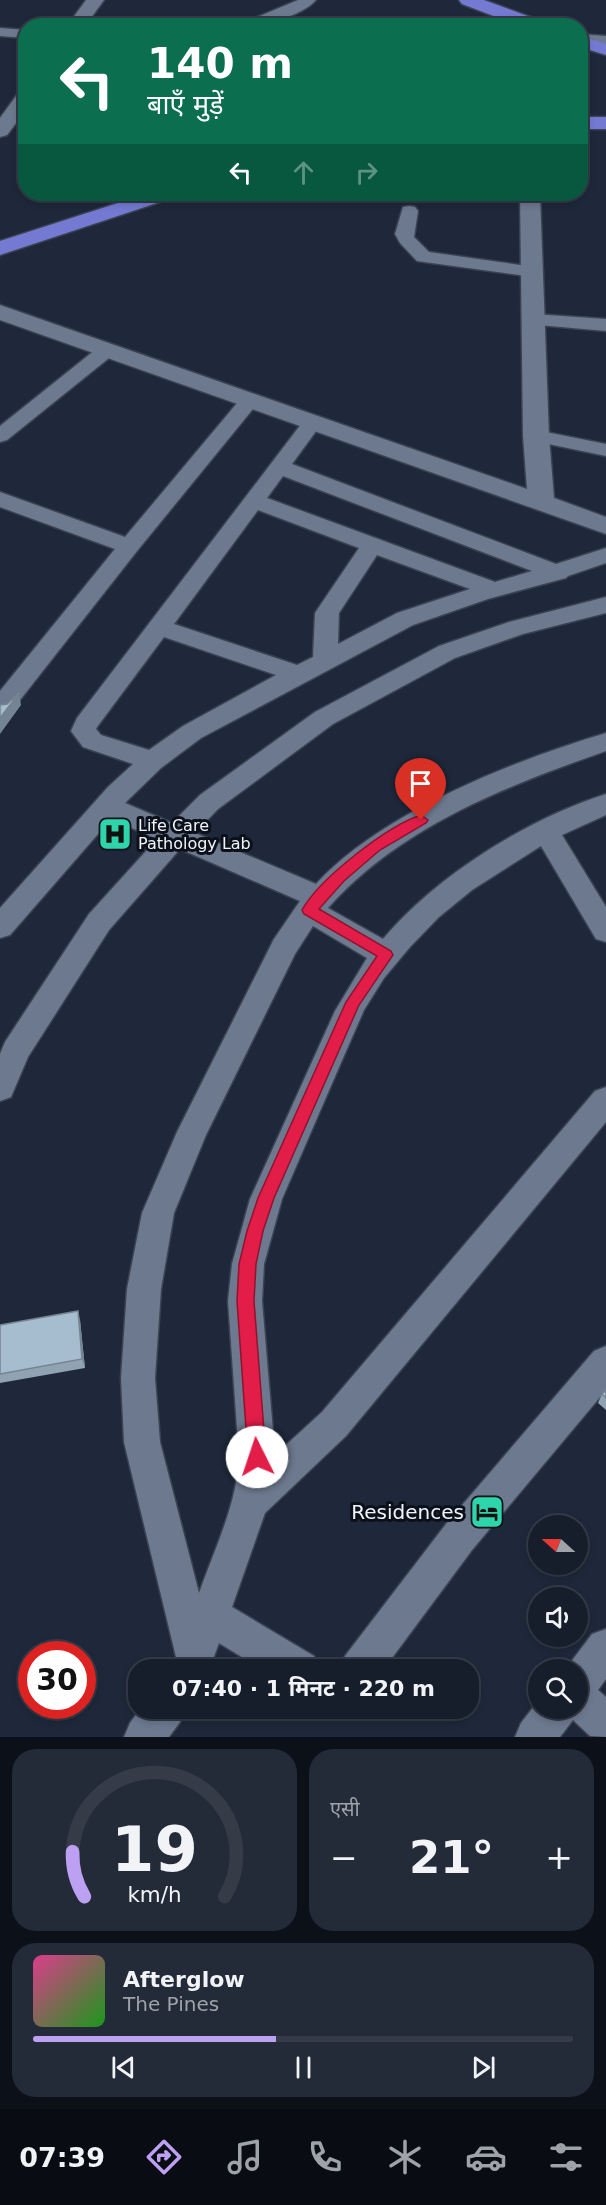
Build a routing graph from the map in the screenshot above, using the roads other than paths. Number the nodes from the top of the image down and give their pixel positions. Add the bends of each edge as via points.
1 (95, 0) edge
2 (309, 0) edge
3 (468, 0) edge
4 (82, 18) edge
5 (267, 18) edge
6 (518, 18) edge
7 (0, 32) edge
8 (18, 33) edge
9 (588, 39) edge
10 (606, 40) edge
11 (588, 42) edge
12 (606, 50) edge
13 (18, 107) edge
14 (588, 117) edge
15 (606, 117) edge
16 (588, 123) edge
17 (606, 123) edge
18 (0, 131) edge
19 (125, 201) edge
20 (144, 201) edge
21 (530, 201) edge
22 (409, 211) dead end
23 (0, 242) edge
24 (0, 248) edge
25 (534, 272) junction
26 (0, 312) edge
27 (534, 321) junction
28 (606, 325) edge
29 (107, 350) junction
30 (250, 400) junction
31 (312, 423) junction
32 (0, 436) edge
33 (536, 436) junction
34 (606, 450) edge
35 (279, 467) junction
36 (0, 499) edge
37 (254, 501) junction
38 (541, 501) junction
39 (606, 526) edge
40 (372, 545) junction
41 (129, 546) junction
42 (606, 555) edge
43 (558, 573) junction
44 (494, 590) junction
45 (606, 605) edge
46 (159, 627) junction
47 (325, 660) junction
48 (298, 674) junction
49 (0, 708) edge
50 (606, 742) edge
51 (152, 761) junction
52 (606, 804) edge
53 (107, 806) junction
54 (545, 831) junction
55 (176, 835) junction
56 (315, 904) junction
57 (0, 927) edge
58 (606, 932) edge
59 (386, 955) junction
60 (0, 1088) edge
61 (606, 1100) edge
62 (606, 1364) edge
63 (251, 1501) junction
64 (210, 1615) junction
65 (606, 1648) edge
66 (192, 1659) edge
67 (194, 1659) edge
68 (282, 1659) edge
69 (366, 1659) edge
70 (588, 1671) edge
71 (549, 1719) edge
72 (535, 1737) edge

1 - 4 street
2 - 5 street
3 - 6 highway
7 - 8 street
9 - 10 street
11 - 12 highway
13 - 18 street
14 - 15 highway
16 - 17 highway
19 - 23 highway
20 - 24 highway
21 - 25 street
22 - 25 street via 404,234 423,257
25 - 27 street
26 - 29 street
27 - 28 street
27 - 33 street
29 - 30 street
29 - 32 street
30 - 31 street
30 - 41 street
31 - 35 street
31 - 38 street
33 - 34 street
33 - 38 street
35 - 37 street
35 - 43 street
36 - 41 street
37 - 40 street
37 - 46 street
38 - 39 street
40 - 44 street
40 - 47 street via 327,613
41 - 49 street
42 - 43 street
43 - 44 street
44 - 47 street via 405,619
45 - 55 street via 517,628 447,652 324,718 209,802
46 - 48 street
46 - 51 street via 83,731 92,741
47 - 48 street
48 - 51 street via 192,732
50 - 56 street via 509,778 421,820 375,847 339,877
51 - 53 street
52 - 54 street
53 - 55 street
53 - 57 street
54 - 58 street
54 - 59 street via 490,863 455,890
55 - 56 street
55 - 60 street via 99,922 16,1051
56 - 59 street
56 - 66 street via 284,947 192,1132 158,1213 144,1289 138,1378 142,1442
59 - 63 street via 354,1002 255,1231 245,1301 257,1457
61 - 63 street via 333,1424
62 - 69 street via 459,1537
63 - 64 street
64 - 67 street
64 - 68 street
65 - 70 street
71 - 72 street

